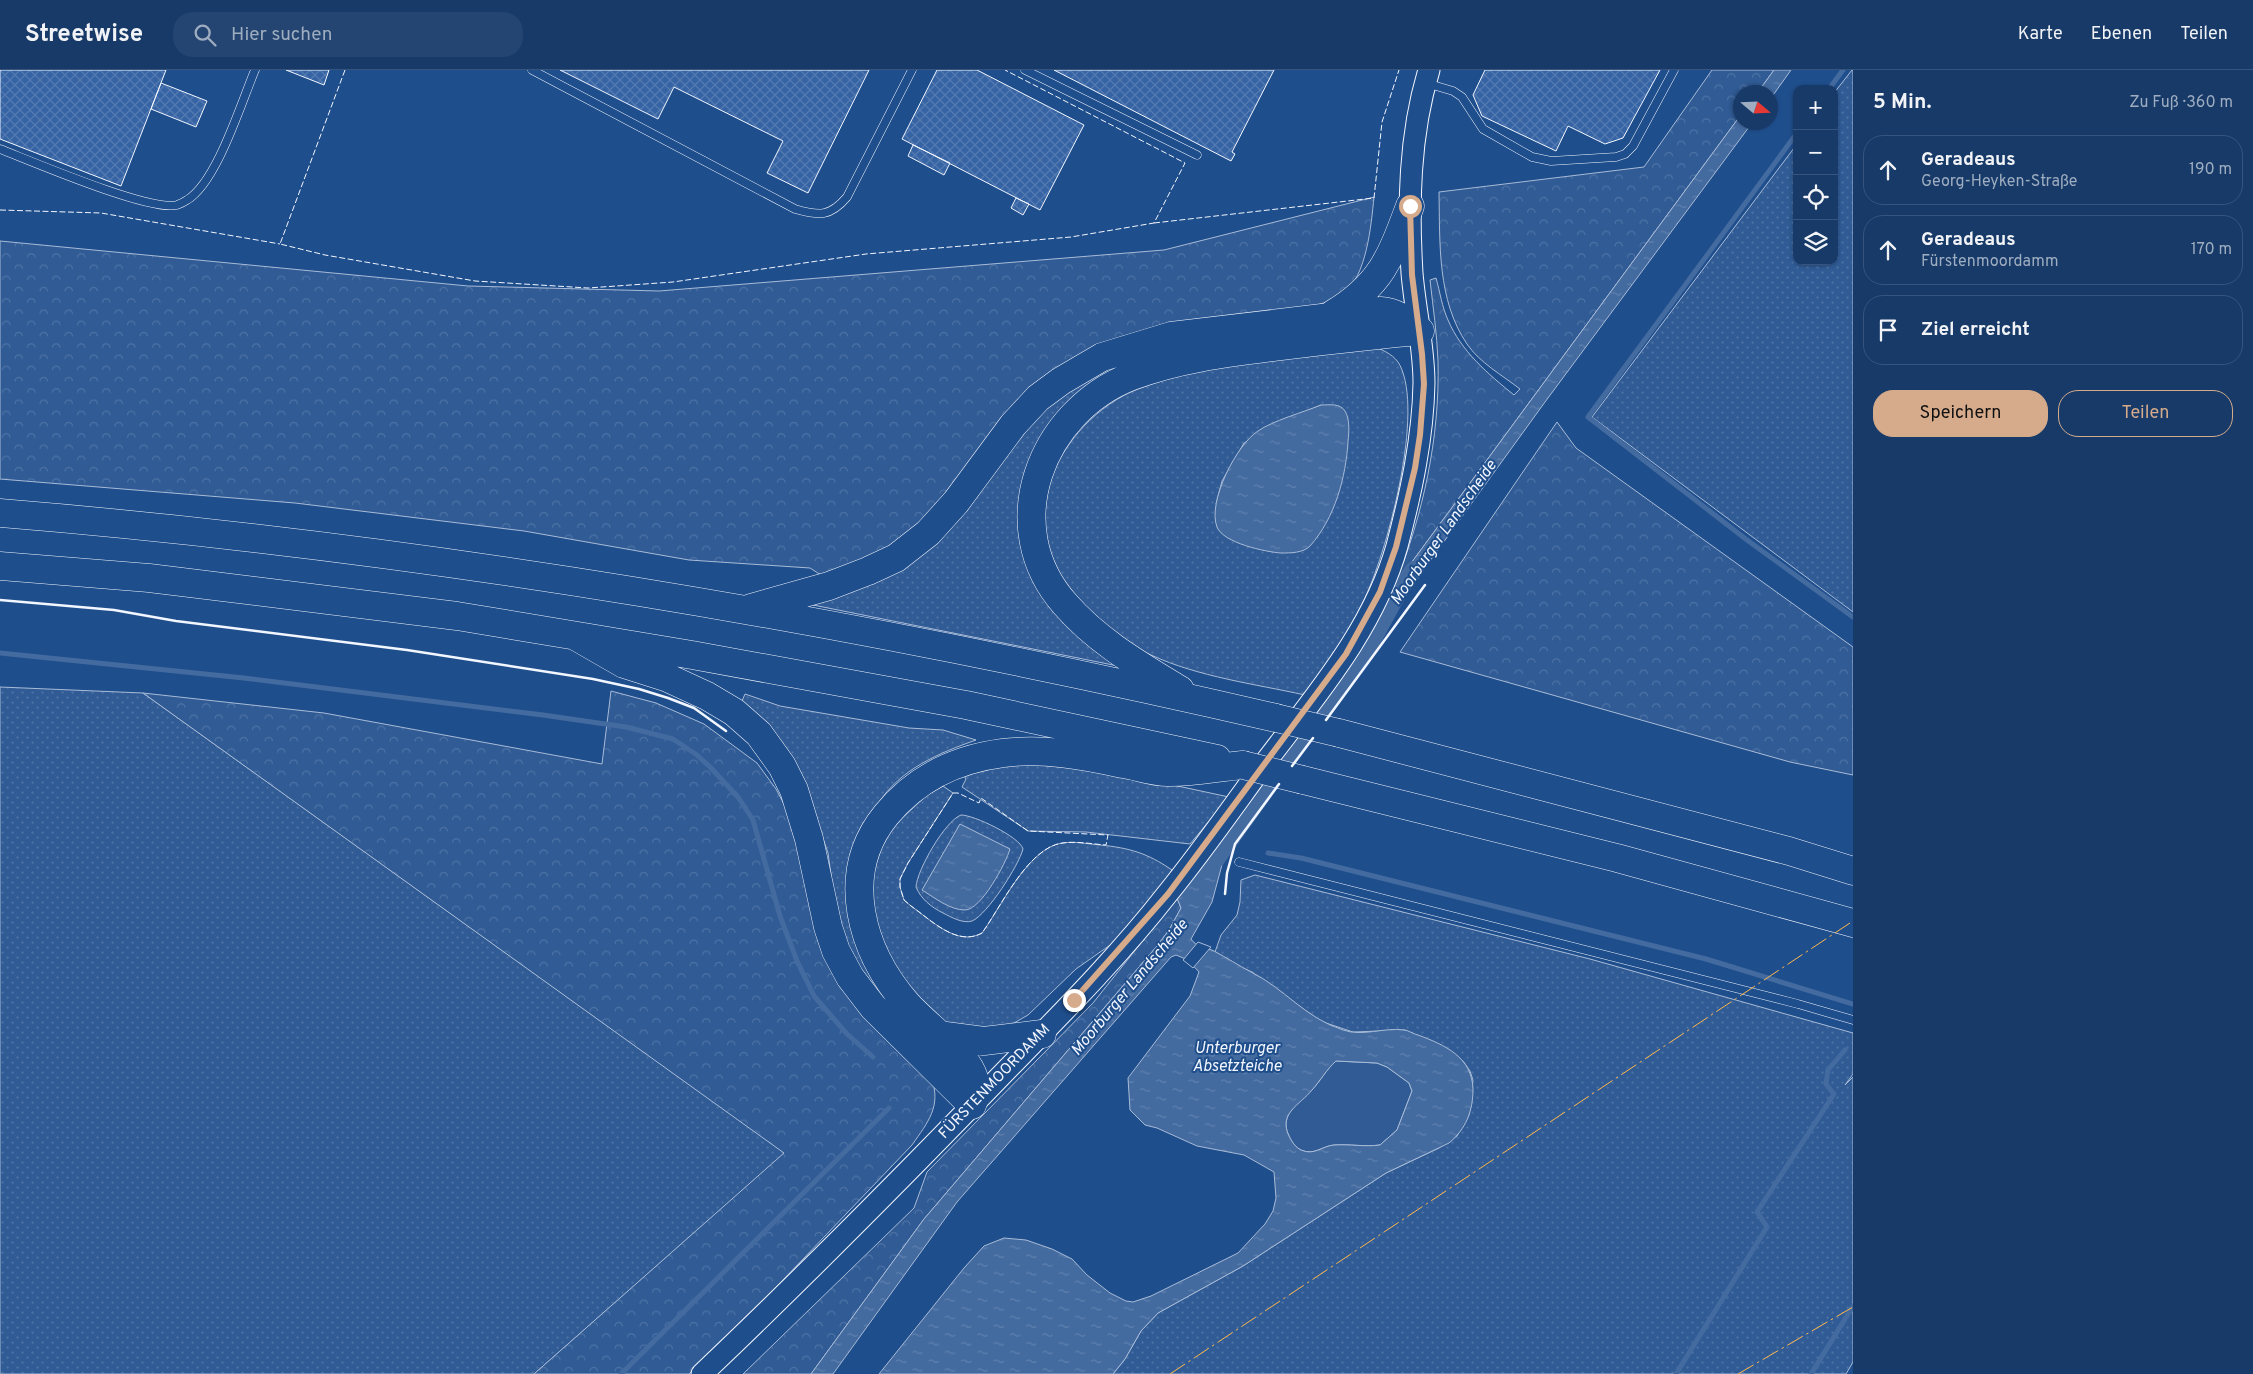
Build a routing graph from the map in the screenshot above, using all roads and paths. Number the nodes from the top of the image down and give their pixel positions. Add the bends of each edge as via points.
1 (255, 70) edge
2 (532, 70) edge
3 (912, 70) edge
4 (1025, 70) edge
5 (1674, 70) edge
6 (1428, 76) edge
7 (0, 149) edge
8 (1197, 155) dead end
9 (1410, 206) junction
10 (1329, 316) junction
11 (1420, 331) junction
12 (0, 512) edge
13 (0, 566) edge
14 (745, 609) junction
15 (577, 637) junction
16 (1196, 699) junction
17 (1243, 765) junction
18 (1239, 862) dead end
19 (1853, 871) edge
20 (1853, 923) edge
21 (1853, 1020) edge
22 (938, 1034) junction
23 (1042, 1034) junction
24 (972, 1105) junction
25 (702, 1374) edge

1 - 7 lane via 213,169 202,186 176,205 115,193
2 - 3 lane via 795,209 826,214 847,197
4 - 8 lane
5 - 6 lane via 1633,146 1625,154 1551,161 1532,157 1483,129 1462,97
6 - 9 main road, FÜRSTENMOORDAMM via 1414,153
9 - 10 highway via 1382,272 1355,301
9 - 11 main road, FÜRSTENMOORDAMM via 1412,275
10 - 11 highway via 1389,312
10 - 14 highway via 1171,336 1102,357 1038,398 1013,425 956,502 928,533 896,558 829,586
11 - 16 highway via 1211,355 1162,366 1102,390 1075,412 1054,437 1034,490 1031,519 1036,553 1047,578 1065,604 1111,646
11 - 23 main road, FÜRSTENMOORDAMM via 1424,384 1415,468 1389,571 1370,614 1334,670 1168,894
12 - 14 highway via 336,546
13 - 15 highway via 150,578 295,595 456,616
14 - 16 highway
15 - 17 highway via 692,654 966,705
15 - 24 highway via 624,664 668,678 707,696 734,712 758,734 782,766 794,790 809,839 828,927 850,977 873,1007
16 - 19 highway, bridge via 1339,732 1789,851
17 - 20 highway, bridge via 1617,858
17 - 22 highway via 1166,772 1084,756 1013,752 971,759 938,771 902,796 868,843 861,873 860,906 868,942 882,971
18 - 21 lane
22 - 23 highway via 984,1041
22 - 24 highway via 971,1070 976,1086
23 - 24 main road, FÜRSTENMOORDAMM
24 - 25 main road, FÜRSTENMOORDAMM via 809,1272

